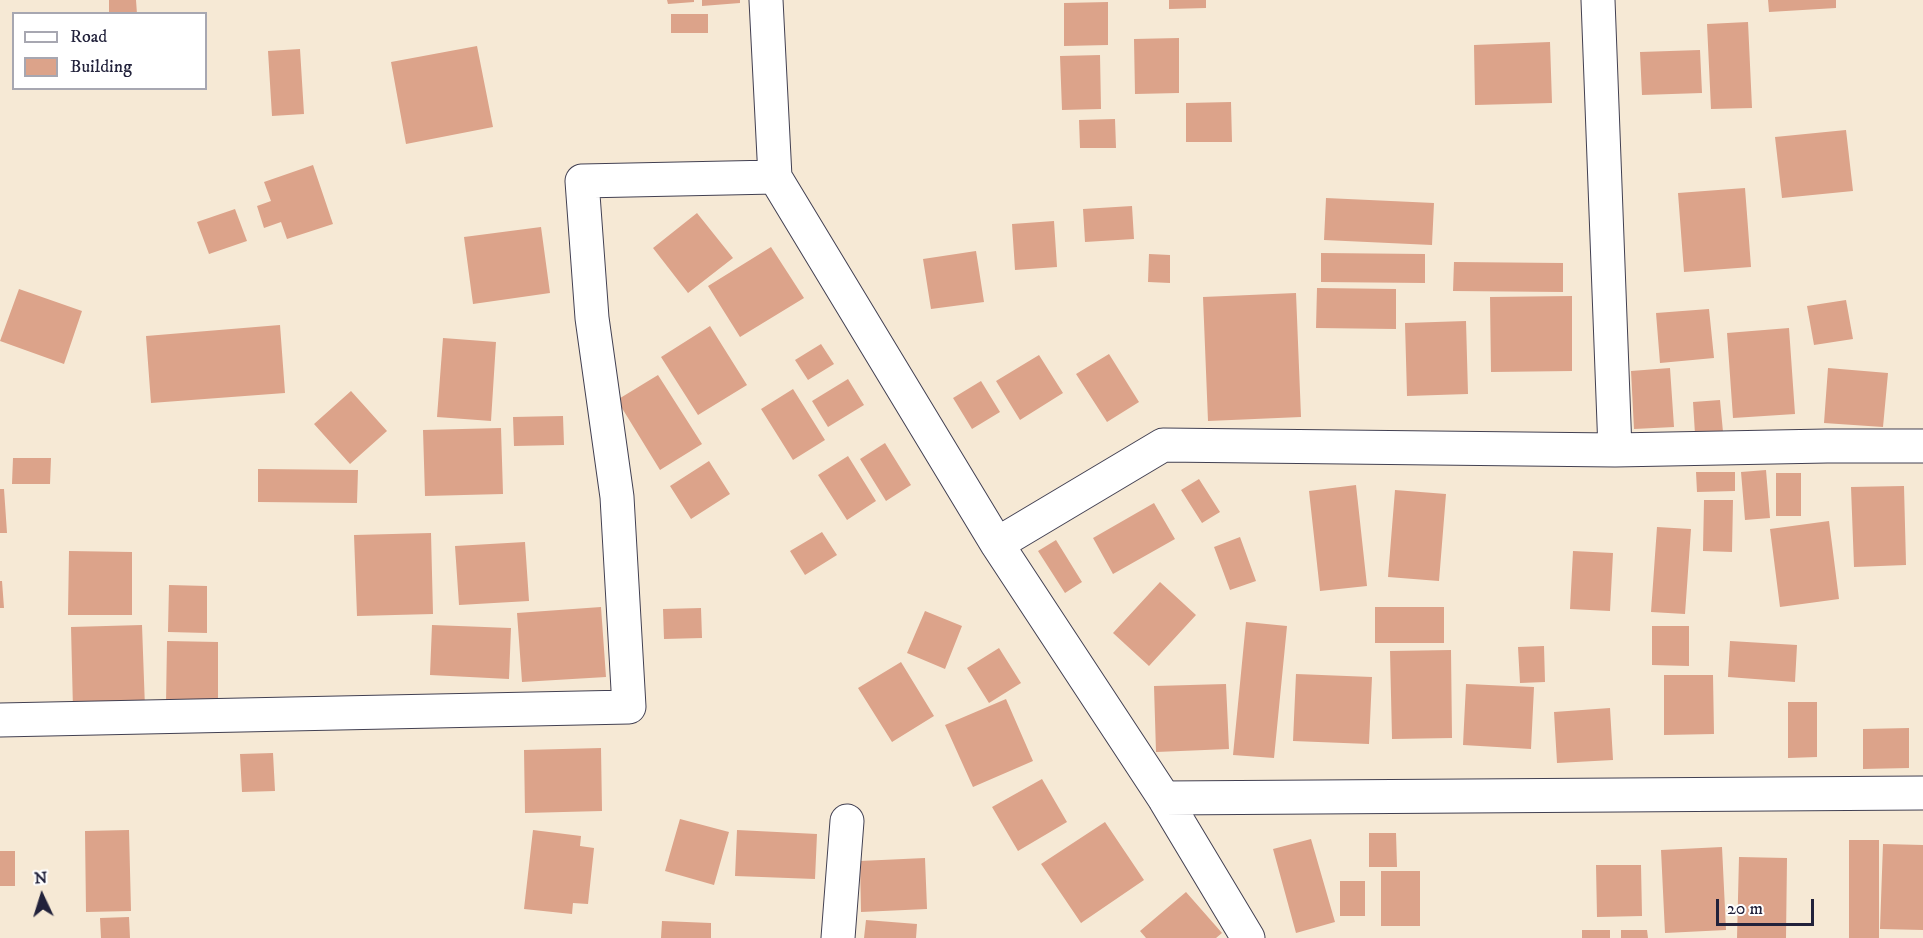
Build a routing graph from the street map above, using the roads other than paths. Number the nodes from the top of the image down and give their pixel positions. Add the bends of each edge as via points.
1 (766, 0) edge
2 (1598, 0) edge
3 (775, 177) junction
4 (1923, 446) edge
5 (1615, 450) junction
6 (997, 544) junction
7 (0, 720) edge
8 (1923, 793) edge
9 (1164, 798) junction
10 (847, 821) dead end
11 (838, 938) edge
12 (1248, 938) edge

1 - 3 street
2 - 5 street
3 - 6 street
3 - 7 street via 582,182 592,318 617,497 629,707
4 - 5 street
5 - 6 street via 1163,445
6 - 9 street
8 - 9 street
9 - 12 street
10 - 11 street

